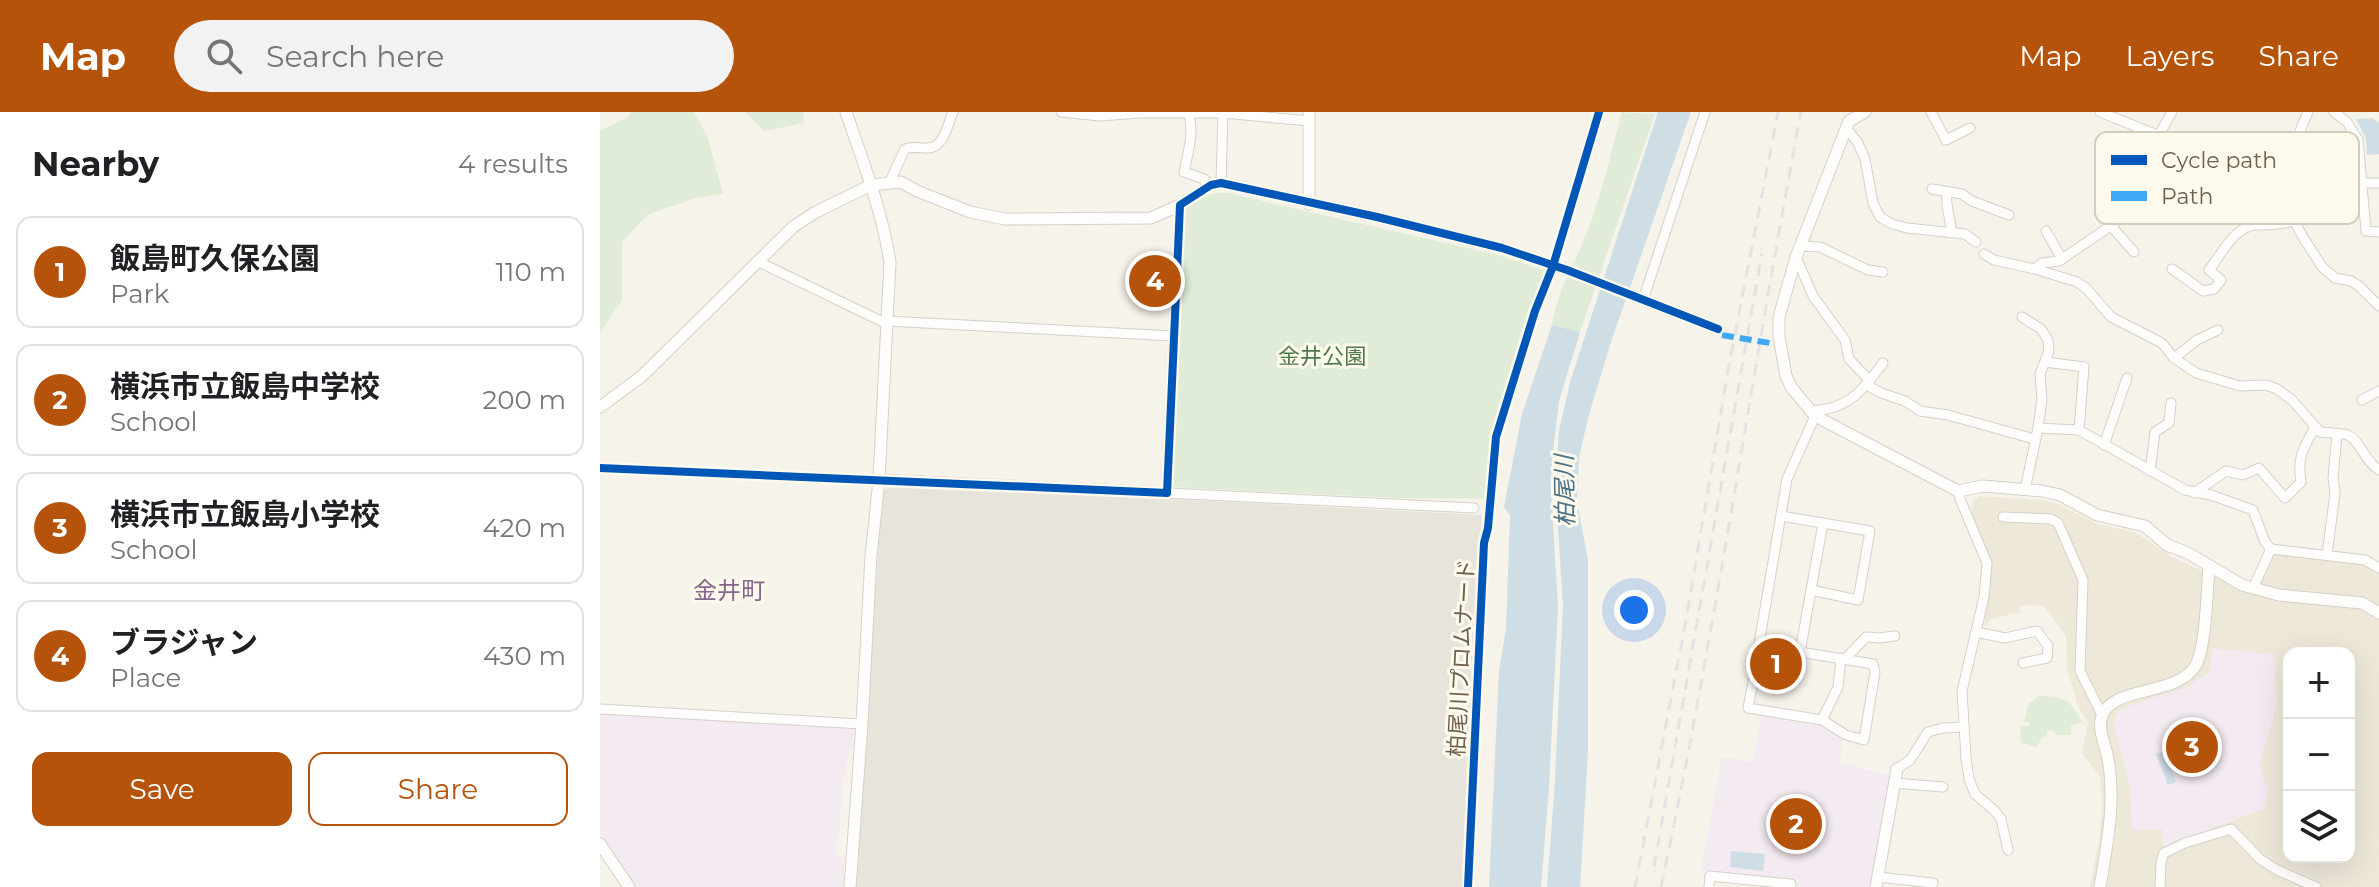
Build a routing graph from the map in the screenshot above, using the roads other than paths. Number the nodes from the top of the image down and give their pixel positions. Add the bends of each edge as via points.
1 (846, 112) edge
2 (953, 112) edge
3 (1061, 112) edge
4 (1140, 112) edge
5 (1186, 112) edge
6 (1705, 112) edge
7 (1865, 112) edge
8 (1931, 112) edge
9 (2100, 112) edge
10 (2172, 112) edge
11 (2308, 112) edge
12 (2334, 112) edge
13 (1230, 114) edge
14 (1253, 115) edge
15 (1309, 116) edge
16 (1845, 120) edge
17 (1970, 128) dead end
18 (2150, 132) edge
19 (2162, 132) edge
20 (2300, 132) edge
21 (2353, 132) edge
22 (2359, 149) edge
23 (889, 183) junction
24 (2363, 183) junction
25 (2379, 183) edge
26 (1216, 184) junction
27 (871, 185) junction
28 (1932, 189) dead end
29 (1947, 192) junction
30 (1309, 204) junction
31 (1180, 205) junction
32 (2009, 215) dead end
33 (2286, 224) edge
34 (2297, 224) edge
35 (2111, 226) joint
36 (2046, 231) dead end
37 (2379, 232) edge
38 (1951, 233) junction
39 (1976, 242) dead end
40 (1798, 251) junction
41 (2134, 252) dead end
42 (1984, 254) dead end
43 (2062, 259) junction
44 (759, 262) junction
45 (2035, 269) junction
46 (2172, 269) dead end
47 (1883, 272) dead end
48 (1640, 298) junction
49 (2379, 306) edge
50 (2022, 317) dead end
51 (887, 323) junction
52 (1718, 329) dead end
53 (2218, 330) dead end
54 (1173, 336) junction
55 (2174, 358) junction
56 (2045, 362) junction
57 (1883, 363) dead end
58 (2127, 378) dead end
59 (1869, 383) junction
60 (2379, 391) edge
61 (2362, 400) dead end
62 (2171, 403) dead end
63 (600, 407) edge
64 (1813, 414) junction
65 (2315, 427) junction
66 (2038, 428) junction
67 (2079, 430) junction
68 (2337, 434) junction
69 (2034, 439) junction
70 (2104, 445) junction
71 (600, 468) edge
72 (2379, 470) edge
73 (2150, 471) junction
74 (879, 480) junction
75 (2025, 490) junction
76 (1958, 491) junction
77 (1167, 493) junction
78 (2194, 493) junction
79 (1474, 508) dead end
80 (1781, 516) junction
81 (2003, 517) dead end
82 (1823, 523) junction
83 (2271, 549) junction
84 (2327, 555) junction
85 (2209, 567) junction
86 (2379, 568) edge
87 (2253, 588) junction
88 (1811, 590) junction
89 (2378, 611) edge
90 (1976, 632) junction
91 (1895, 636) dead end
92 (1800, 652) junction
93 (1843, 659) junction
94 (2023, 663) dead end
95 (1755, 672) dead end
96 (600, 709) edge
97 (2102, 715) junction
98 (1822, 720) junction
99 (862, 724) junction
100 (1964, 727) junction
101 (1897, 769) joint
102 (1894, 783) junction
103 (1943, 787) dead end
104 (600, 844) edge
105 (2008, 850) dead end
106 (1877, 882) edge
107 (1933, 883) dead end
108 (629, 887) edge
109 (850, 887) edge
110 (1709, 887) edge
111 (1790, 887) edge
112 (2100, 887) edge
113 (2160, 887) edge
114 (2316, 887) edge

1 - 27 street
2 - 23 street via 941,143 905,149
3 - 4 street
4 - 5 street
5 - 13 street
5 - 26 street via 1192,122 1184,172
6 - 48 street
7 - 16 street
8 - 17 street via 1946,140
9 - 18 street
10 - 19 street
11 - 20 street
12 - 21 street
13 - 14 street
13 - 26 street
14 - 15 street
15 - 30 street
16 - 38 street via 1865,159 1880,217 1907,228
16 - 40 street
22 - 24 street
23 - 27 street
23 - 31 street via 901,182 970,212 1005,219 1151,218
24 - 25 street
24 - 37 street via 2366,231
26 - 30 street
26 - 31 street
27 - 44 street via 793,227
27 - 51 street via 890,262
28 - 29 street
29 - 32 street
29 - 38 street
30 - 48 street via 1488,245
31 - 54 street
33 - 46 street via 2253,225 2237,233 2209,270 2221,280 2214,289 2203,291
34 - 49 street via 2328,274 2359,286
35 - 41 street
35 - 43 street
36 - 43 street
38 - 39 street
40 - 47 street via 1820,247
40 - 59 street via 1813,296
40 - 64 street via 1782,301 1779,337 1786,376
42 - 45 street
43 - 45 street
44 - 51 street
44 - 63 street via 642,376
45 - 55 street via 2077,282 2111,317 2162,343
48 - 52 street
50 - 56 street via 2048,340
51 - 54 street
51 - 74 street
53 - 55 street
54 - 77 street
55 - 65 street via 2196,373 2240,386 2277,389
56 - 66 street
56 - 67 street via 2084,367
57 - 59 street
58 - 70 street
59 - 64 street via 1837,408
59 - 69 street via 1920,411
60 - 61 street
62 - 73 street via 2169,423 2155,432
64 - 76 street
64 - 80 street via 1787,479
65 - 68 street
65 - 78 street via 2300,455 2301,482 2285,498 2259,468 2243,475 2226,471
66 - 67 street
66 - 69 street
67 - 70 street
68 - 72 street via 2356,440
68 - 84 street
69 - 75 street
70 - 73 street
71 - 74 street
73 - 78 street
74 - 77 street
74 - 99 street
75 - 76 street via 1983,486
75 - 85 street via 2060,495 2097,515 2145,526 2167,545
76 - 90 street via 1987,563
77 - 79 street
78 - 83 street via 2253,510
80 - 82 street
80 - 92 street via 1759,644
81 - 97 street via 2058,523 2083,580 2080,671
82 - 88 street
82 - 88 street via 1870,531 1858,600
83 - 84 street
83 - 87 street
84 - 86 street via 2365,560
85 - 87 street
85 - 97 street via 2195,665 2168,686 2113,702
87 - 89 street via 2294,598 2362,603
88 - 92 street
90 - 94 street via 2005,638 2037,631 2048,646 2047,658
90 - 100 street via 1962,691
91 - 93 street via 1866,637
92 - 93 street
93 - 98 street via 1838,687
93 - 98 street via 1873,664 1864,740
95 - 98 street via 1748,708
96 - 99 street
97 - 112 street via 2112,802
99 - 109 street
100 - 101 street via 1928,732 1910,760
100 - 105 street via 1969,779 1975,794 2001,819
101 - 102 street
102 - 103 street
102 - 106 street
104 - 108 street
106 - 107 street
110 - 111 street via 1710,876
113 - 114 street via 2164,853 2231,829 2260,859

